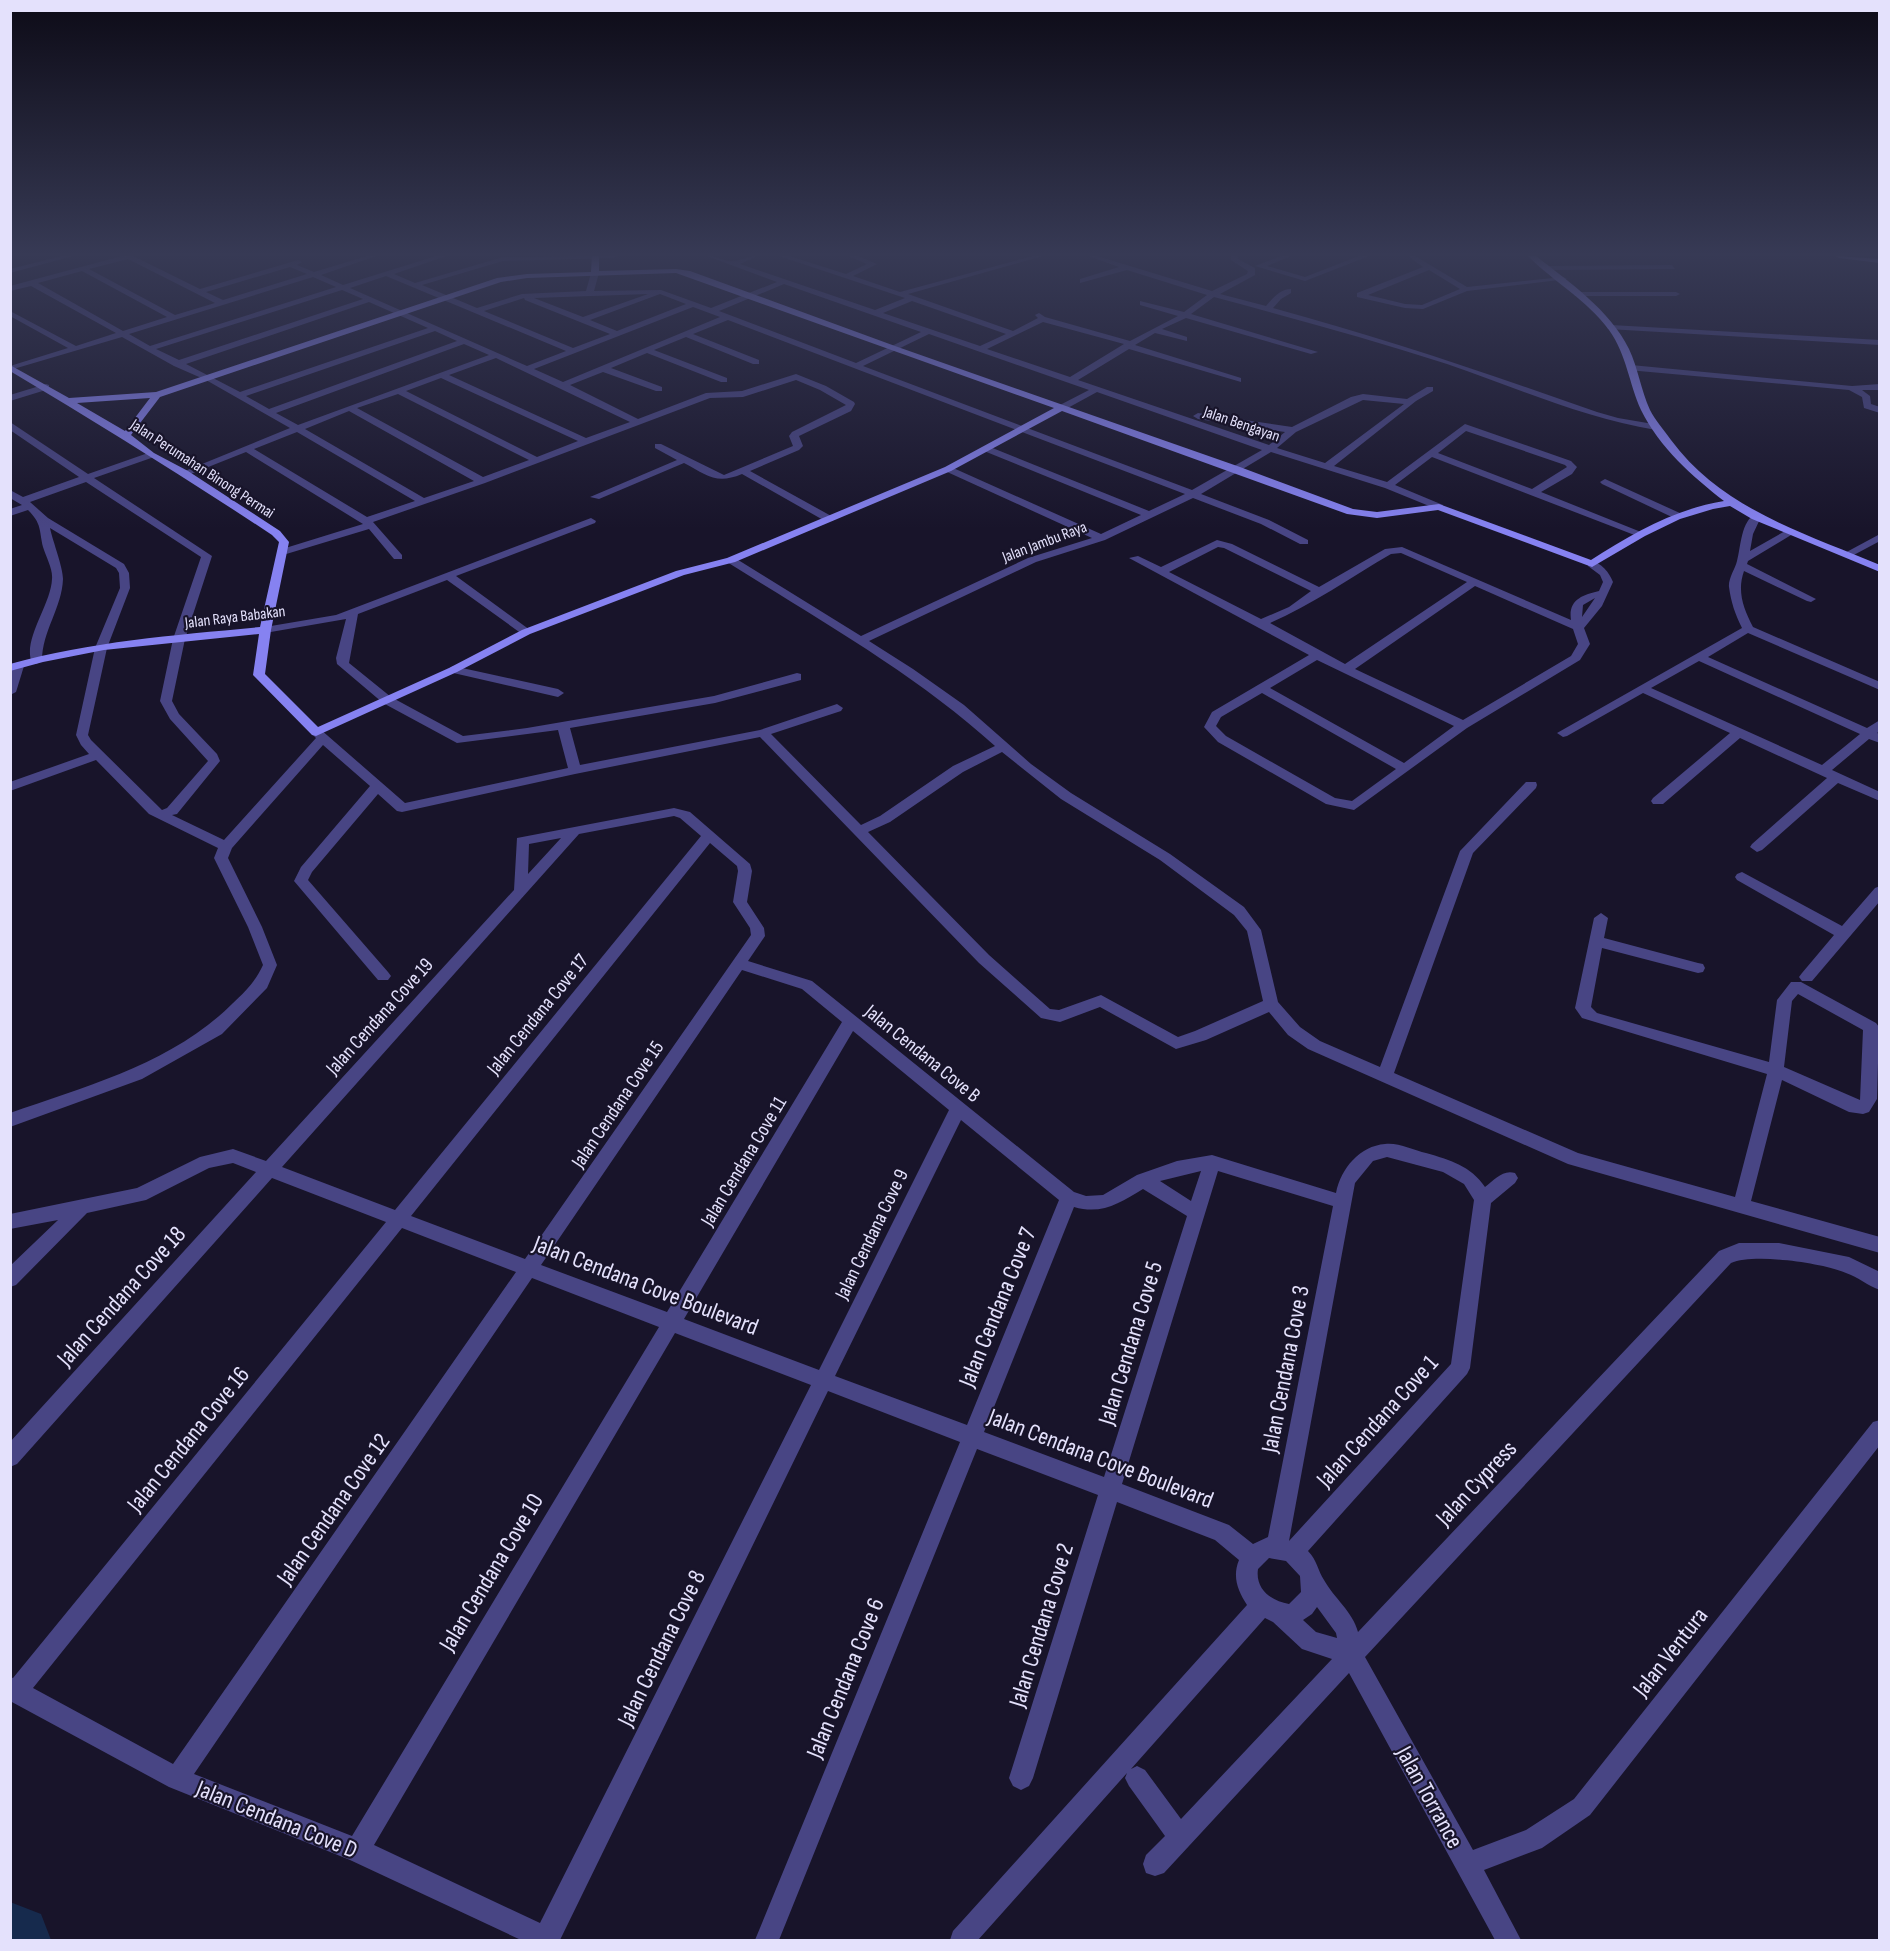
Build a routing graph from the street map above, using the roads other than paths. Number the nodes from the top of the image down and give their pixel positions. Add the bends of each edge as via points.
1 (72, 347) edge
2 (82, 347) edge
3 (145, 347) edge
4 (155, 347) edge
5 (228, 347) edge
6 (302, 347) edge
7 (380, 347) edge
8 (449, 347) edge
9 (479, 347) edge
10 (564, 347) edge
11 (583, 347) edge
12 (658, 347) edge
13 (718, 347) edge
14 (804, 347) edge
15 (972, 347) edge
16 (986, 347) edge
17 (1127, 347) edge
18 (1136, 347) edge
19 (1296, 347) edge
20 (1400, 347) edge
21 (1624, 347) edge
22 (892, 348) joint
23 (76, 349) junction
24 (149, 349) junction
25 (980, 350) junction
26 (573, 351) junction
27 (648, 351) junction
28 (1314, 352) dead end
29 (497, 355) junction
30 (756, 362) dead end
31 (177, 364) junction
32 (854, 367) junction
33 (12, 368) edge
34 (1631, 368) junction
35 (527, 369) junction
36 (604, 369) junction
37 (441, 375) junction
38 (209, 378) junction
39 (1072, 380) junction
40 (1238, 380) dead end
41 (563, 385) junction
42 (46, 387) junction
43 (1851, 388) junction
44 (1878, 388) edge
45 (659, 389) dead end
46 (1097, 389) junction
47 (1430, 389) dead end
48 (398, 390) junction
49 (156, 395) junction
50 (709, 395) junction
51 (237, 396) junction
52 (1866, 396) junction
53 (10, 398) edge
54 (64, 401) junction
55 (1410, 401) junction
56 (350, 408) junction
57 (1061, 408) junction
58 (1880, 411) edge
59 (1166, 412) junction
60 (267, 413) junction
61 (636, 421) junction
62 (10, 425) edge
63 (1656, 427) junction
64 (295, 429) junction
65 (1022, 429) junction
66 (1293, 429) junction
67 (126, 436) junction
68 (585, 441) junction
69 (658, 446) dead end
70 (246, 448) junction
71 (987, 449) junction
72 (1270, 449) junction
73 (1430, 453) junction
74 (150, 454) junction
75 (536, 460) junction
76 (684, 460) junction
77 (1328, 466) junction
78 (948, 469) junction
79 (1237, 469) junction
80 (743, 471) junction
81 (185, 473) junction
82 (87, 478) junction
83 (482, 481) junction
84 (1605, 482) dead end
85 (1388, 486) junction
86 (1534, 492) junction
87 (10, 493) edge
88 (1706, 493) junction
89 (1193, 494) junction
90 (595, 497) dead end
91 (423, 501) junction
92 (1732, 503) junction
93 (26, 504) junction
94 (1439, 507) junction
95 (1688, 511) junction
96 (10, 513) edge
97 (1149, 515) junction
98 (1678, 516) junction
99 (1756, 517) junction
100 (829, 519) junction
101 (44, 520) junction
102 (591, 521) dead end
103 (368, 523) junction
104 (1791, 532) junction
105 (1641, 534) junction
106 (1880, 537) edge
107 (1101, 538) junction
108 (1304, 542) dead end
109 (283, 552) junction
110 (1846, 555) junction
111 (398, 557) dead end
112 (1134, 558) dead end
113 (731, 560) junction
114 (1742, 562) junction
115 (1593, 564) junction
116 (1880, 569) edge
117 (1160, 572) junction
118 (448, 576) junction
119 (1474, 582) junction
120 (1319, 591) junction
121 (1603, 593) junction
122 (1811, 599) dead end
123 (353, 612) junction
124 (1262, 623) junction
125 (1578, 627) junction
126 (1748, 629) junction
127 (265, 630) junction
128 (526, 632) junction
129 (179, 639) junction
130 (861, 640) junction
131 (101, 648) junction
132 (1317, 655) junction
133 (1699, 657) junction
134 (36, 661) junction
135 (14, 667) edge
136 (1346, 669) junction
137 (453, 670) junction
138 (797, 677) dead end
139 (1880, 687) edge
140 (1262, 688) junction
141 (1641, 688) junction
142 (10, 692) edge
143 (558, 693) dead end
144 (387, 700) junction
145 (837, 708) dead end
146 (1880, 724) edge
147 (1463, 725) junction
148 (563, 726) junction
149 (763, 733) junction
150 (1738, 733) junction
151 (1563, 734) dead end
152 (320, 735) junction
153 (1874, 736) edge
154 (1003, 747) junction
155 (98, 755) junction
156 (1404, 768) junction
157 (575, 770) junction
158 (1830, 773) junction
159 (1531, 785) dead end
160 (377, 786) junction
161 (10, 787) edge
162 (1880, 797) edge
163 (1658, 801) dead end
164 (160, 815) junction
165 (575, 831) junction
166 (859, 831) junction
167 (709, 835) junction
168 (226, 846) junction
169 (1757, 847) dead end
170 (1742, 877) dead end
171 (521, 891) junction
172 (1880, 891) edge
173 (1601, 918) dead end
174 (1842, 933) junction
175 (1596, 941) junction
176 (739, 964) junction
177 (1698, 968) dead end
178 (383, 976) dead end
179 (1807, 977) dead end
180 (1270, 1004) junction
181 (851, 1022) junction
182 (1776, 1070) junction
183 (1385, 1076) junction
184 (958, 1108) junction
185 (10, 1120) edge
186 (1212, 1162) junction
187 (269, 1170) junction
188 (1509, 1178) dead end
189 (1143, 1180) junction
190 (1069, 1198) junction
191 (1483, 1199) junction
192 (1343, 1202) junction
193 (82, 1207) junction
194 (1741, 1207) junction
195 (1197, 1213) junction
196 (399, 1219) junction
197 (10, 1222) edge
198 (1880, 1245) edge
199 (530, 1269) junction
200 (10, 1279) edge
201 (1880, 1282) edge
202 (672, 1322) junction
203 (824, 1380) junction
204 (1880, 1429) edge
205 (972, 1436) junction
206 (10, 1457) edge
207 (1111, 1488) junction
208 (1285, 1549) junction
209 (1252, 1557) junction
210 (1313, 1584) junction
211 (1271, 1610) junction
212 (1351, 1654) junction
213 (14, 1690) edge
214 (1021, 1778) dead end
215 (1137, 1778) dead end
216 (177, 1779) junction
217 (1180, 1838) junction
218 (357, 1850) junction
219 (1155, 1864) dead end
220 (1467, 1864) junction
221 (547, 1940) edge
222 (768, 1941) edge
223 (963, 1941) edge
224 (1509, 1941) edge

1 - 23 street
2 - 23 street
3 - 24 street
4 - 24 street
5 - 31 street
6 - 38 street
7 - 51 street
8 - 60 street
9 - 29 street
10 - 26 street
11 - 26 street
12 - 27 street
13 - 30 street
14 - 32 street
15 - 25 street, Jalan Bengayan
16 - 25 street
17 - 39 street
18 - 40 street
19 - 28 street
20 - 63 street via 1602,416
21 - 34 street
22 - 32 street
22 - 57 street
23 - 33 street
24 - 31 street
25 - 39 street, Jalan Bengayan
26 - 35 street
27 - 36 street
27 - 50 street via 727,383
29 - 35 street
29 - 37 street
31 - 38 street
32 - 65 street
33 - 42 street, Jalan Perumahan Binong Permai
34 - 43 street
34 - 63 street
35 - 41 street
36 - 41 street
36 - 45 street
37 - 48 street
37 - 68 street
38 - 49 street
38 - 51 street
39 - 46 street, Jalan Bengayan
41 - 61 street
42 - 53 street
42 - 54 street, Jalan Perumahan Binong Permai
43 - 44 street
43 - 52 street
44 - 52 street
46 - 57 street
46 - 59 street, Jalan Bengayan
47 - 55 street
48 - 56 street
48 - 75 street
49 - 54 street
49 - 67 street
50 - 61 street
50 - 80 street via 743,394 796,377 850,404 848,409 795,434 796,448
51 - 60 street
52 - 58 street via 1867,406
54 - 67 street, Jalan Perumahan Binong Permai
55 - 66 street, Jalan Jambu Raya via 1359,397
55 - 77 street via 1413,403
56 - 64 street
56 - 83 street
57 - 65 street
57 - 79 street
59 - 66 street
59 - 72 street, Jalan Bengayan
60 - 64 street
61 - 68 street
62 - 82 street
63 - 88 street via 1698,476
64 - 70 street
64 - 91 street
65 - 71 street
65 - 89 street
66 - 72 street, Jalan Jambu Raya
67 - 74 street, Jalan Perumahan Binong Permai
68 - 75 street
69 - 76 street
70 - 81 street
70 - 103 street
71 - 78 street
71 - 97 street
72 - 77 street, Jalan Bengayan
72 - 79 street, Jalan Jambu Raya
73 - 85 street
73 - 86 street
73 - 86 street via 1465,427 1572,467
74 - 81 street, Jalan Perumahan Binong Permai
74 - 82 street
75 - 83 street
76 - 80 street via 722,478
76 - 90 street
77 - 85 street, Jalan Bengayan
78 - 100 street
78 - 107 street
79 - 89 street, Jalan Jambu Raya
79 - 94 street via 1352,513 1377,515
80 - 100 street
81 - 109 street, Jalan Perumahan Binong Permai via 276,534 284,542
82 - 93 street
82 - 129 street via 207,556
83 - 91 street
84 - 98 street
85 - 94 street, Jalan Bengayan
86 - 105 street
87 - 93 street
88 - 92 street
88 - 95 street
89 - 97 street, Jalan Jambu Raya
89 - 108 street
91 - 103 street
92 - 95 street
92 - 99 street
93 - 96 street
93 - 101 street
94 - 115 street, Jalan Bengayan
95 - 98 street
97 - 107 street, Jalan Jambu Raya
98 - 105 street
99 - 104 street
99 - 114 street
100 - 113 street
101 - 131 street via 120,566 124,573 125,588
101 - 134 street via 58,577 54,599 36,644
102 - 118 street, Jalan Raya Babakan
103 - 109 street
103 - 111 street
104 - 110 street
104 - 114 street
105 - 115 street
106 - 110 street
107 - 130 street, Jalan Jambu Raya via 1032,560
109 - 127 street
110 - 116 street
112 - 117 street
113 - 128 street via 680,573
113 - 130 street
114 - 122 street
114 - 126 street via 1734,584 1738,608
115 - 121 street via 1608,582
117 - 120 street via 1217,543
117 - 124 street
118 - 123 street, Jalan Raya Babakan
118 - 128 street
119 - 120 street via 1395,549
119 - 125 street
119 - 136 street
120 - 124 street
121 - 125 street via 1590,618
121 - 125 street via 1586,597 1578,604
123 - 127 street, Jalan Raya Babakan via 339,618
123 - 144 street via 343,664
124 - 132 street
125 - 147 street via 1584,644 1576,658
126 - 133 street
126 - 139 street
127 - 129 street, Jalan Raya Babakan
127 - 152 street via 259,675
128 - 137 street
129 - 131 street, Jalan Raya Babakan
129 - 164 street via 166,701 174,716 214,761 172,811
130 - 154 street via 960,708
131 - 134 street, Jalan Raya Babakan
131 - 155 street via 82,735
132 - 136 street
132 - 140 street
133 - 141 street
133 - 153 street
134 - 135 street, Jalan Raya Babakan
135 - 142 street
136 - 147 street
137 - 143 street
137 - 144 street
138 - 148 street via 715,699
140 - 156 street
140 - 156 street via 1216,715 1210,726 1222,739 1341,805 1354,806
141 - 150 street
141 - 151 street
144 - 148 street via 461,740
144 - 152 street
145 - 149 street
146 - 153 street
147 - 156 street
148 - 157 street
149 - 157 street
149 - 166 street
150 - 158 street
150 - 163 street
152 - 160 street
152 - 168 street
153 - 158 street
154 - 166 street via 958,769 885,819
154 - 180 street via 1066,796 1165,857 1239,911 1254,930
155 - 161 street
155 - 164 street
157 - 160 street via 402,808
158 - 162 street
158 - 169 street
159 - 183 street via 1467,851
160 - 178 street via 301,881
164 - 168 street
165 - 167 street via 674,812 685,815
165 - 171 street, Jalan Cendana Cove 19
165 - 171 street via 522,841
166 - 180 street via 984,959 1046,1014 1060,1016 1101,1000 1176,1042 1200,1036
167 - 176 street, Jalan Cendana Cove 15 via 743,864 745,871 740,902 758,936
167 - 196 street, Jalan Cendana Cove 17
168 - 185 street via 221,858 270,965 262,984 216,1030 136,1075
170 - 174 street
171 - 187 street, Jalan Cendana Cove 19
172 - 174 street
173 - 175 street
174 - 179 street
175 - 177 street
175 - 182 street via 1584,1008 1587,1014
176 - 181 street, Jalan Cendana Cove B via 807,985
176 - 199 street, Jalan Cendana Cove 15
180 - 183 street via 1294,1031 1314,1045
181 - 184 street, Jalan Cendana Cove B
181 - 202 street, Jalan Cendana Cove 11
182 - 182 street via 1846,1105 1863,1107 1869,1099 1871,1027 1796,986 1785,1000
182 - 194 street
183 - 194 street via 1574,1160
184 - 190 street, Jalan Cendana Cove B
184 - 203 street, Jalan Cendana Cove 9
186 - 189 street via 1177,1168
186 - 192 street
186 - 195 street, Jalan Cendana Cove 5
187 - 193 street, Jalan Cendana Cove Boulevard via 233,1156 206,1162 140,1195
187 - 196 street, Jalan Cendana Cove Boulevard
187 - 206 street, Jalan Cendana Cove 18
188 - 191 street
189 - 190 street via 1106,1202 1086,1203
189 - 195 street
190 - 205 street, Jalan Cendana Cove 7
191 - 192 street, Jalan Cendana Cove 3 via 1470,1179 1448,1166 1387,1150 1368,1155 1361,1163 1347,1180
191 - 208 street, Jalan Cendana Cove 1 via 1460,1368
192 - 208 street, Jalan Cendana Cove 3
193 - 197 street, Jalan Cendana Cove Boulevard
193 - 200 street
194 - 198 street
195 - 207 street, Jalan Cendana Cove 5
196 - 199 street, Jalan Cendana Cove Boulevard
196 - 213 street, Jalan Cendana Cove 16
199 - 202 street, Jalan Cendana Cove Boulevard
199 - 216 street, Jalan Cendana Cove 12
201 - 212 street, Jalan Cypress via 1849,1265 1779,1251 1739,1251 1725,1257
202 - 203 street, Jalan Cendana Cove Boulevard
202 - 218 street, Jalan Cendana Cove 10
203 - 205 street, Jalan Cendana Cove Boulevard
203 - 221 street, Jalan Cendana Cove 8
204 - 220 street, Jalan Ventura via 1582,1807 1533,1839
205 - 207 street, Jalan Cendana Cove Boulevard
205 - 222 street, Jalan Cendana Cove 6
207 - 209 street, Jalan Cendana Cove Boulevard via 1222,1532
207 - 214 street, Jalan Cendana Cove 2
208 - 209 street via 1258,1551
208 - 210 street via 1306,1566
209 - 211 street via 1246,1576 1253,1597
210 - 211 street via 1308,1604 1292,1615
210 - 212 street, Jalan Torrance via 1346,1628
211 - 212 street via 1310,1641
211 - 223 street
212 - 217 street, Jalan Cypress
212 - 220 street, Jalan Torrance
213 - 216 street, Jalan Cendana Cove D
215 - 217 street
216 - 218 street, Jalan Cendana Cove D
217 - 219 street, Jalan Cypress
218 - 221 street, Jalan Cendana Cove D
220 - 224 street, Jalan Torrance

